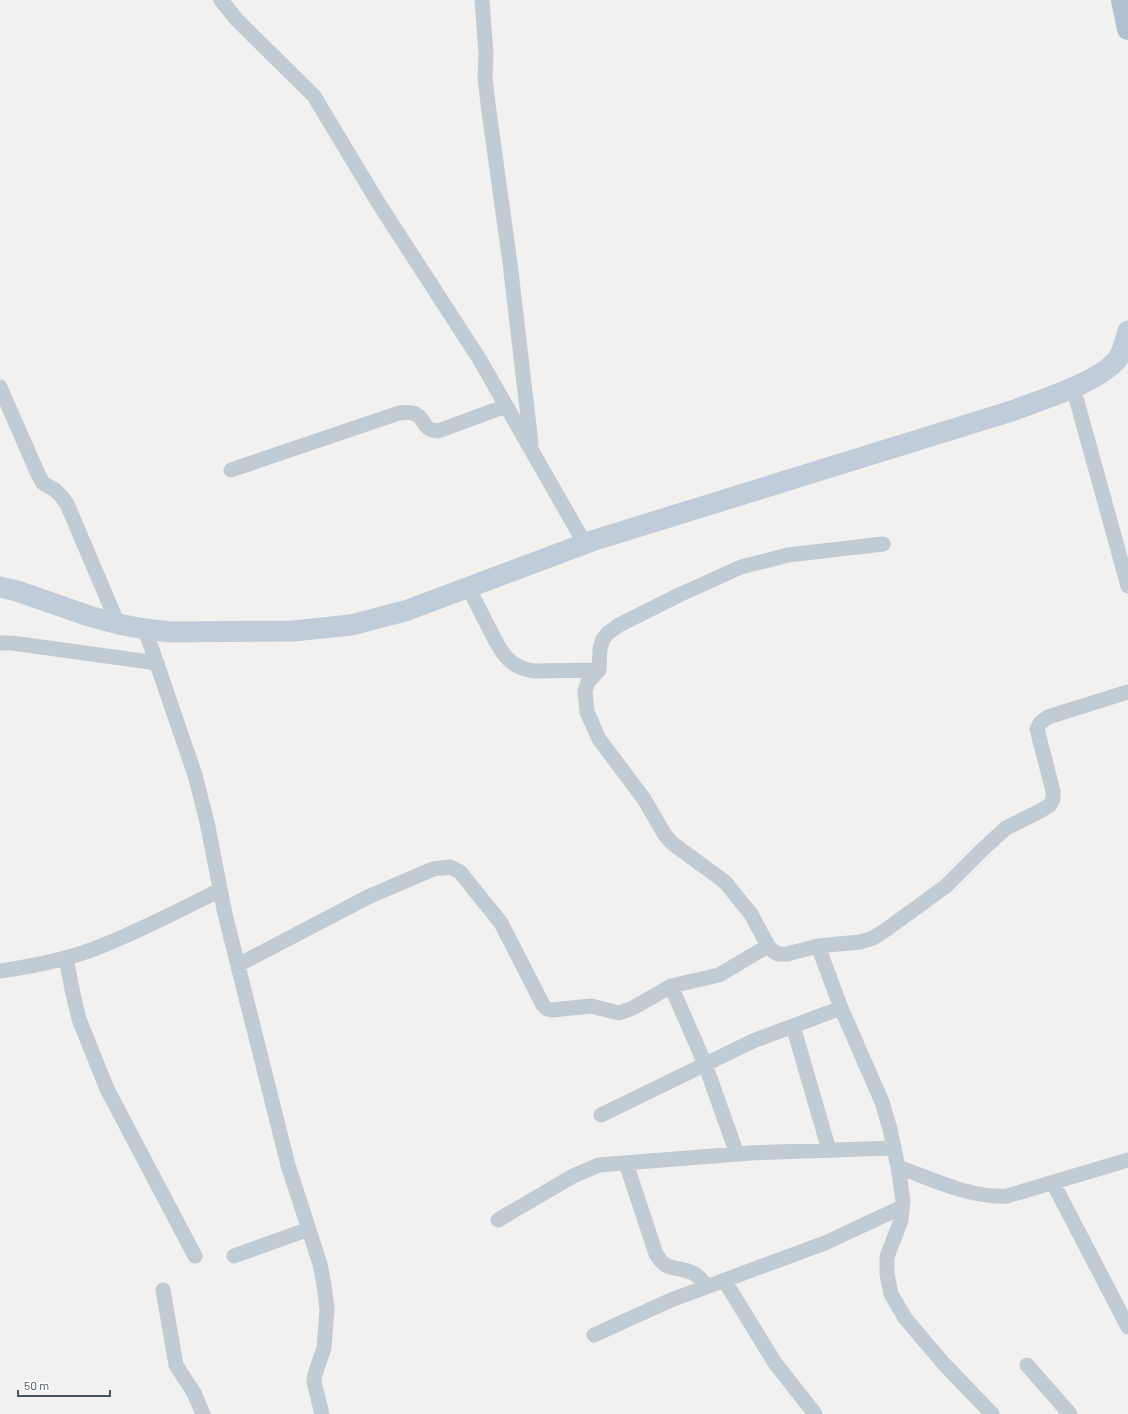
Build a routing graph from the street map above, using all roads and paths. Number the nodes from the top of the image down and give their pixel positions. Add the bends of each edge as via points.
1 (221, 0) edge
2 (482, 0) edge
3 (1122, 0) edge
4 (1128, 29) edge
5 (1128, 331) edge
6 (0, 387) edge
7 (1073, 387) junction
8 (506, 406) junction
9 (531, 450) junction
10 (231, 470) dead end
11 (585, 544) junction
12 (883, 544) dead end
13 (1128, 586) edge
14 (0, 587) edge
15 (468, 587) junction
16 (118, 624) junction
17 (145, 629) junction
18 (0, 642) edge
19 (157, 663) junction
20 (599, 670) junction
21 (1128, 692) edge
22 (220, 890) junction
23 (768, 946) junction
24 (818, 946) junction
25 (66, 958) junction
26 (238, 965) junction
27 (0, 971) edge
28 (671, 986) junction
29 (841, 1008) junction
30 (793, 1026) junction
31 (705, 1064) junction
32 (601, 1115) dead end
33 (894, 1148) junction
34 (829, 1150) junction
35 (737, 1154) junction
36 (1128, 1160) edge
37 (626, 1163) junction
38 (898, 1167) junction
39 (1053, 1183) junction
40 (902, 1207) junction
41 (498, 1220) dead end
42 (309, 1229) junction
43 (195, 1256) dead end
44 (234, 1256) dead end
45 (724, 1280) junction
46 (707, 1286) junction
47 (163, 1290) dead end
48 (1128, 1327) edge
49 (594, 1335) dead end
50 (1028, 1365) dead end
51 (203, 1414) edge
52 (322, 1414) edge
53 (815, 1414) edge
54 (992, 1414) edge
55 (1070, 1414) edge

1 - 8 street via 237,20 314,96 368,186 480,360
2 - 9 street via 485,77 510,263
3 - 4 main road
5 - 7 main road via 1117,359 1102,373
6 - 16 street via 43,483 58,493 67,504
7 - 11 main road via 1015,410
7 - 13 street
8 - 9 street
8 - 10 street via 438,431 426,428 417,414 399,413
9 - 11 street
11 - 15 main road
12 - 20 street via 788,555 741,567 692,588 608,633 600,649
14 - 16 main road
15 - 17 main road via 405,611 351,625 293,631 171,632
15 - 20 street via 500,650 513,664 534,671
16 - 17 main road
17 - 19 street
18 - 19 street
19 - 22 street via 195,775
20 - 23 street via 588,682 585,691 587,712 599,740 644,799 665,835 725,882 751,914
21 - 24 street via 1048,717 1040,723 1037,729 1053,791 1050,805 1006,828 946,886 878,935 860,942
22 - 25 street via 103,946
22 - 26 street
23 - 24 street via 778,954 787,954
23 - 28 street via 719,975
24 - 29 street
25 - 27 street
25 - 43 street via 79,1019 106,1089
26 - 28 street via 368,897 433,869 450,867 460,872 501,923 547,1009 591,1006 620,1012 633,1008
26 - 42 street via 288,1165
28 - 31 street
29 - 30 street
29 - 33 street via 882,1102
30 - 31 street via 753,1041
30 - 34 street
31 - 32 street
31 - 35 street
33 - 34 street
33 - 38 street
34 - 35 street
35 - 37 street
36 - 39 street
37 - 41 street via 599,1165 584,1170
37 - 46 street via 656,1254 666,1266 696,1275
38 - 39 street via 974,1194 994,1197 1007,1196
38 - 40 street
39 - 48 street
40 - 45 street via 825,1243
40 - 54 street via 901,1220 887,1257 887,1274 892,1294 905,1318
42 - 44 street
42 - 52 street via 320,1264 327,1309 324,1348 314,1374
45 - 46 street
45 - 53 street via 775,1363
46 - 49 street
47 - 51 street via 176,1365 194,1393
50 - 55 street

